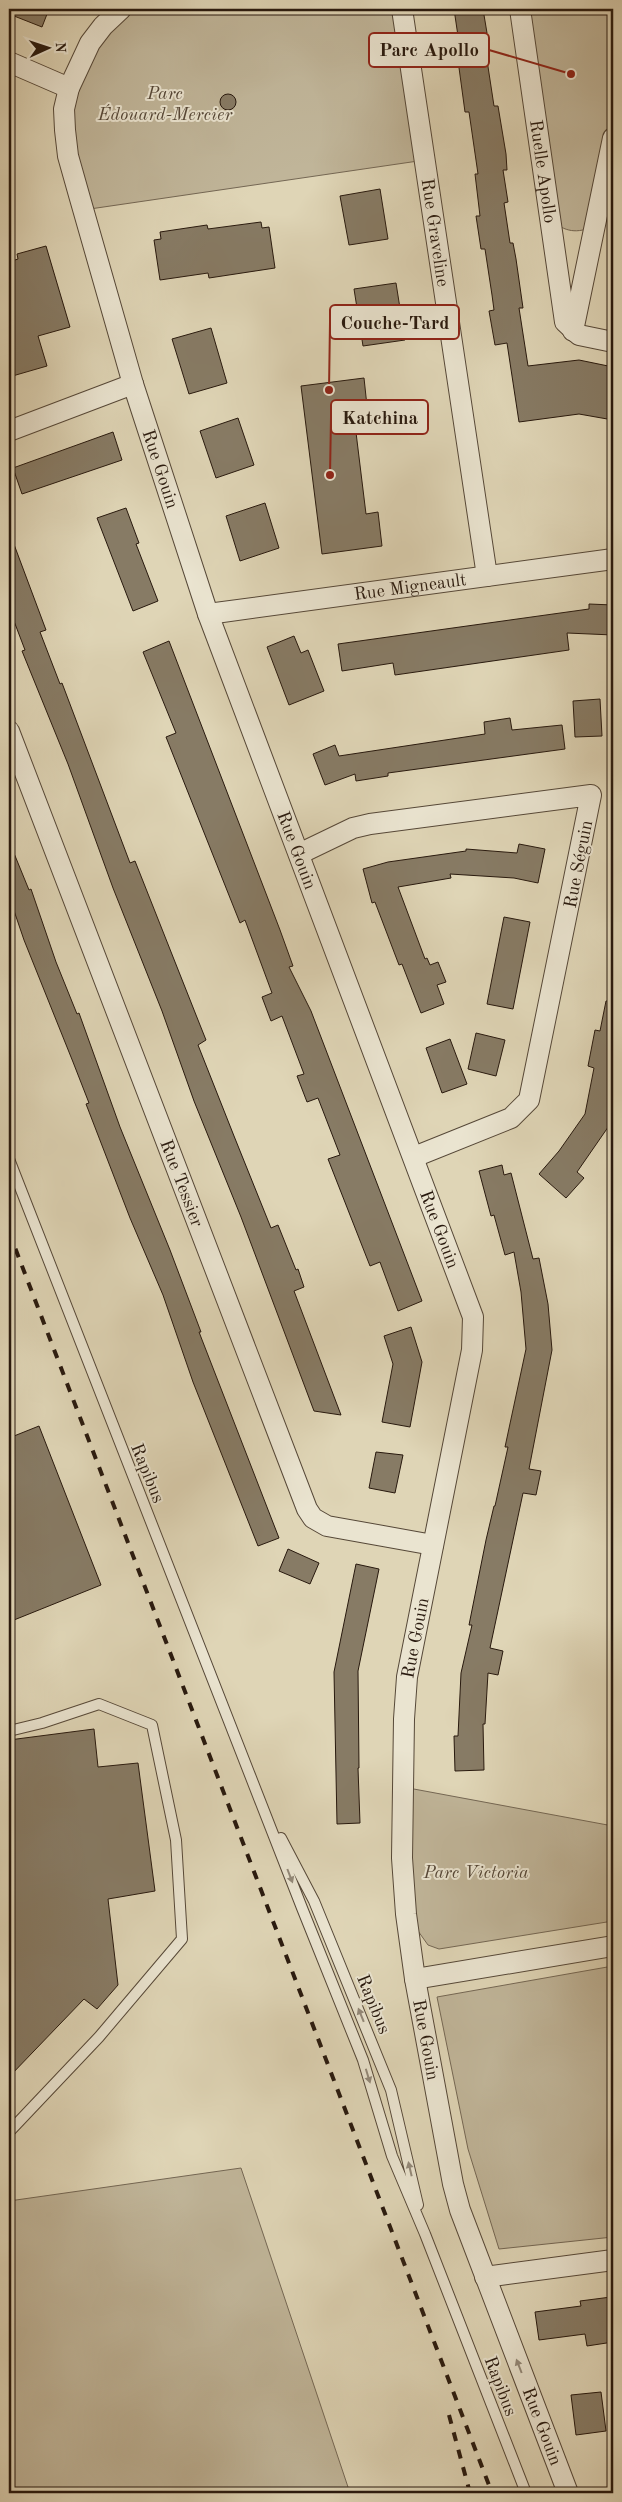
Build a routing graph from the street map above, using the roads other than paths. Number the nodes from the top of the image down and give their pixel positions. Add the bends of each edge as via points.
1 (120, 9) edge
2 (402, 9) edge
3 (520, 9) edge
4 (9, 62) edge
5 (68, 88) junction
6 (613, 138) edge
7 (573, 331) junction
8 (613, 342) edge
9 (133, 384) junction
10 (9, 432) edge
11 (613, 559) edge
12 (487, 576) junction
13 (208, 614) junction
14 (9, 732) edge
15 (299, 854) junction
16 (414, 1157) junction
17 (9, 1160) edge
18 (433, 1545) junction
19 (9, 1730) edge
20 (260, 1798) junction
21 (613, 1946) edge
22 (415, 1979) junction
23 (9, 2132) edge
24 (425, 2234) junction
25 (613, 2260) edge
26 (485, 2276) junction
27 (526, 2493) edge
28 (568, 2493) edge

1 - 5 street, Rue Gouin via 90,43
2 - 12 street, Rue Graveline
3 - 7 street, Ruelle Apollo via 565,322
4 - 5 street
5 - 9 street, Rue Gouin via 64,109 68,156
6 - 7 street
7 - 8 street
9 - 10 street
9 - 13 street, Rue Gouin
11 - 12 street, Rue Migneault
12 - 13 street, Rue Migneault
13 - 15 street, Rue Gouin
14 - 18 street, Rue Tessier via 307,1509 313,1518 328,1526
15 - 16 street, Rue Gouin
15 - 16 street, Rue Séguin via 353,828 370,824 592,795 529,1100 511,1118
16 - 18 street, Rue Gouin via 469,1302 474,1333
17 - 20 lane, Rapibus
18 - 22 street, Rue Gouin via 408,1677 404,1719 402,1858
19 - 23 lane via 99,1704 152,1725 176,1840 182,1939 99,2037
20 -> 24 lane, Rapibus via 346,2014 392,2156
24 -> 20 lane, Rapibus via 392,2090 314,1901
21 - 22 street
22 - 26 street, Rue Gouin via 453,2184
24 - 27 lane, Rapibus
25 - 26 street
28 -> 26 street, Rue Gouin

